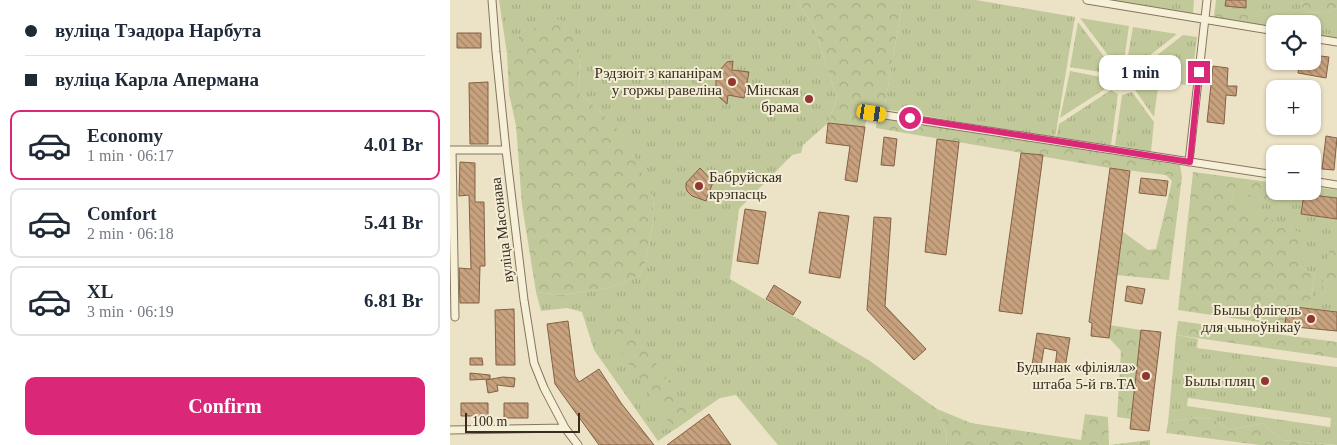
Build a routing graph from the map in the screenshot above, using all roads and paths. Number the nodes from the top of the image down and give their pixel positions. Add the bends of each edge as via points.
1 (492, 0) edge
2 (1087, 0) edge
3 (1206, 0) edge
4 (1204, 19) junction
5 (1266, 29) edge
6 (1321, 39) edge
7 (1337, 42) edge
8 (872, 113) dead end
9 (451, 150) edge
10 (506, 150) junction
11 (1190, 162) junction
12 (1266, 174) edge
13 (1321, 182) edge
14 (1337, 184) edge
15 (455, 317) dead end
16 (565, 428) junction
17 (450, 430) edge
18 (578, 445) edge

1 - 10 street, вуліца Масонава
2 - 4 street
3 - 4 street
4 - 5 street
4 - 11 street
6 - 7 street
8 - 11 street
9 - 10 street
9 - 15 street
10 - 16 street, вуліца Масонава via 534,363
11 - 12 street
13 - 14 street
16 - 17 street
16 - 18 street, вуліца Масонава

